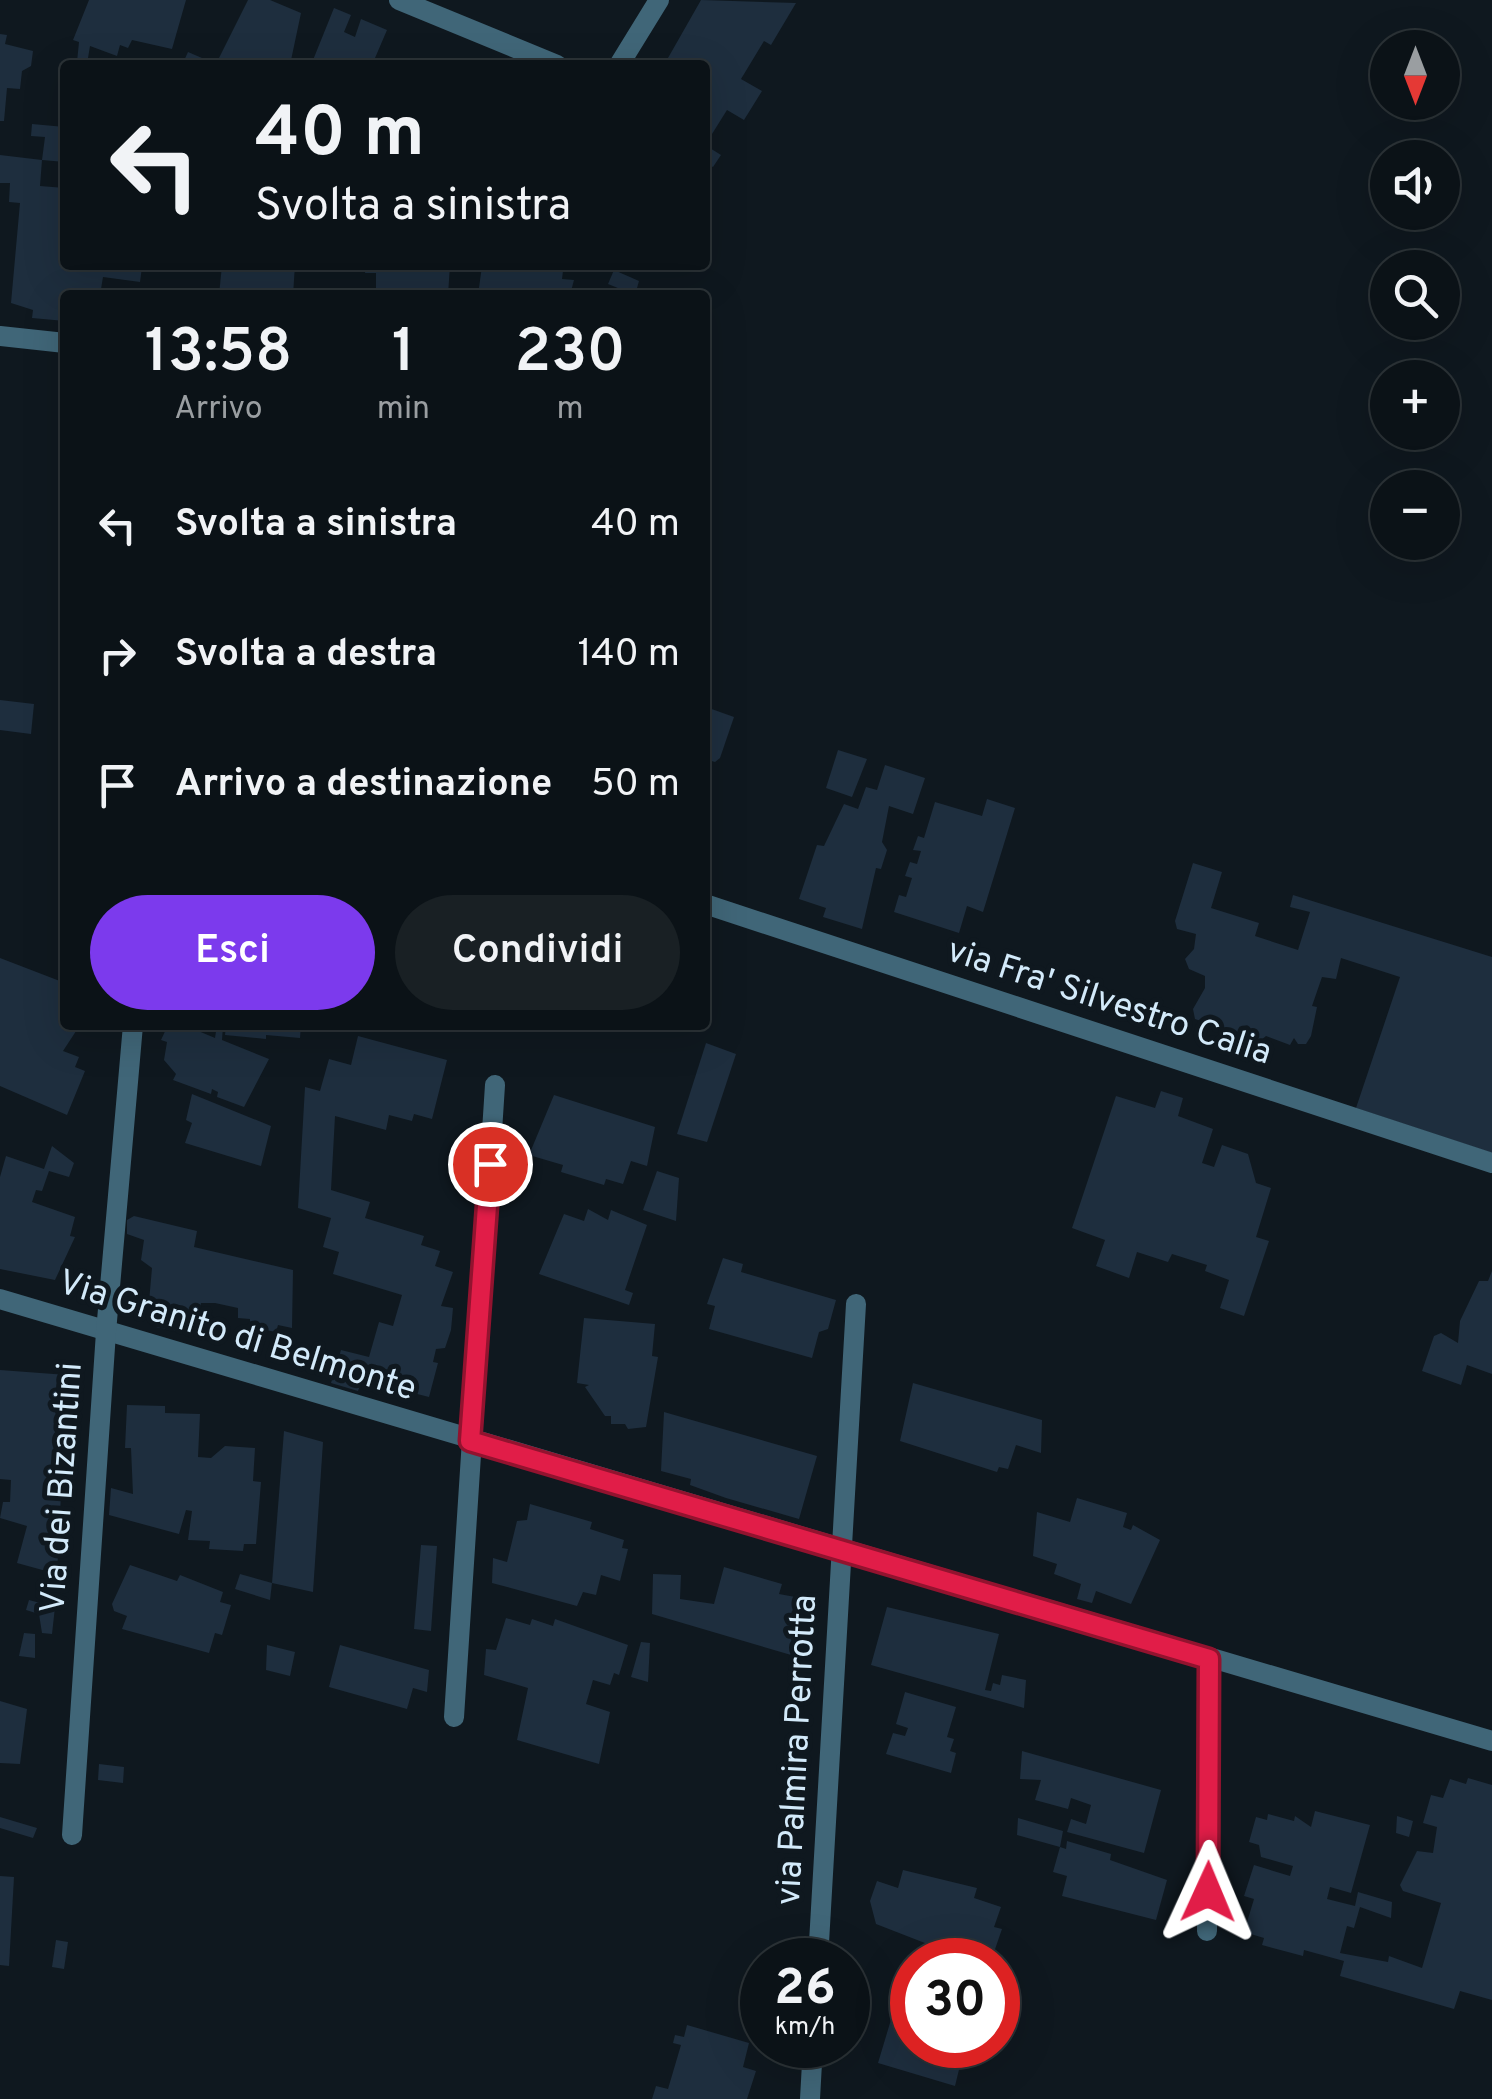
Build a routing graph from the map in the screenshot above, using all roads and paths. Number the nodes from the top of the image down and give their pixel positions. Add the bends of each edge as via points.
1 (399, 0) edge
2 (659, 0) edge
3 (545, 60) edge
4 (622, 60) edge
5 (0, 336) edge
6 (60, 342) edge
7 (710, 906) edge
8 (133, 1030) edge
9 (495, 1085) dead end
10 (1492, 1163) edge
11 (0, 1298) edge
12 (856, 1304) dead end
13 (106, 1332) junction
14 (470, 1441) junction
15 (842, 1551) junction
16 (1209, 1659) junction
17 (454, 1717) dead end
18 (1492, 1741) edge
19 (72, 1835) dead end
20 (1207, 1931) dead end
21 (819, 1938) edge
22 (812, 2068) edge
23 (810, 2099) edge

1 - 3 street
2 - 4 street
5 - 6 street
7 - 10 street, via Fra' Silvestro Calia
8 - 13 street, Via dei Bizantini
9 - 14 street
11 - 13 street, Via Granito di Belmonte
12 - 15 street, via Palmira Perrotta
13 - 14 street, Via Granito di Belmonte
13 - 19 street, Via dei Bizantini
14 - 15 street, Via Granito di Belmonte
14 - 17 street
15 - 16 street, Via Granito di Belmonte
15 - 21 street, via Palmira Perrotta
16 - 18 street, Via Granito di Belmonte
16 - 20 street
22 - 23 street

